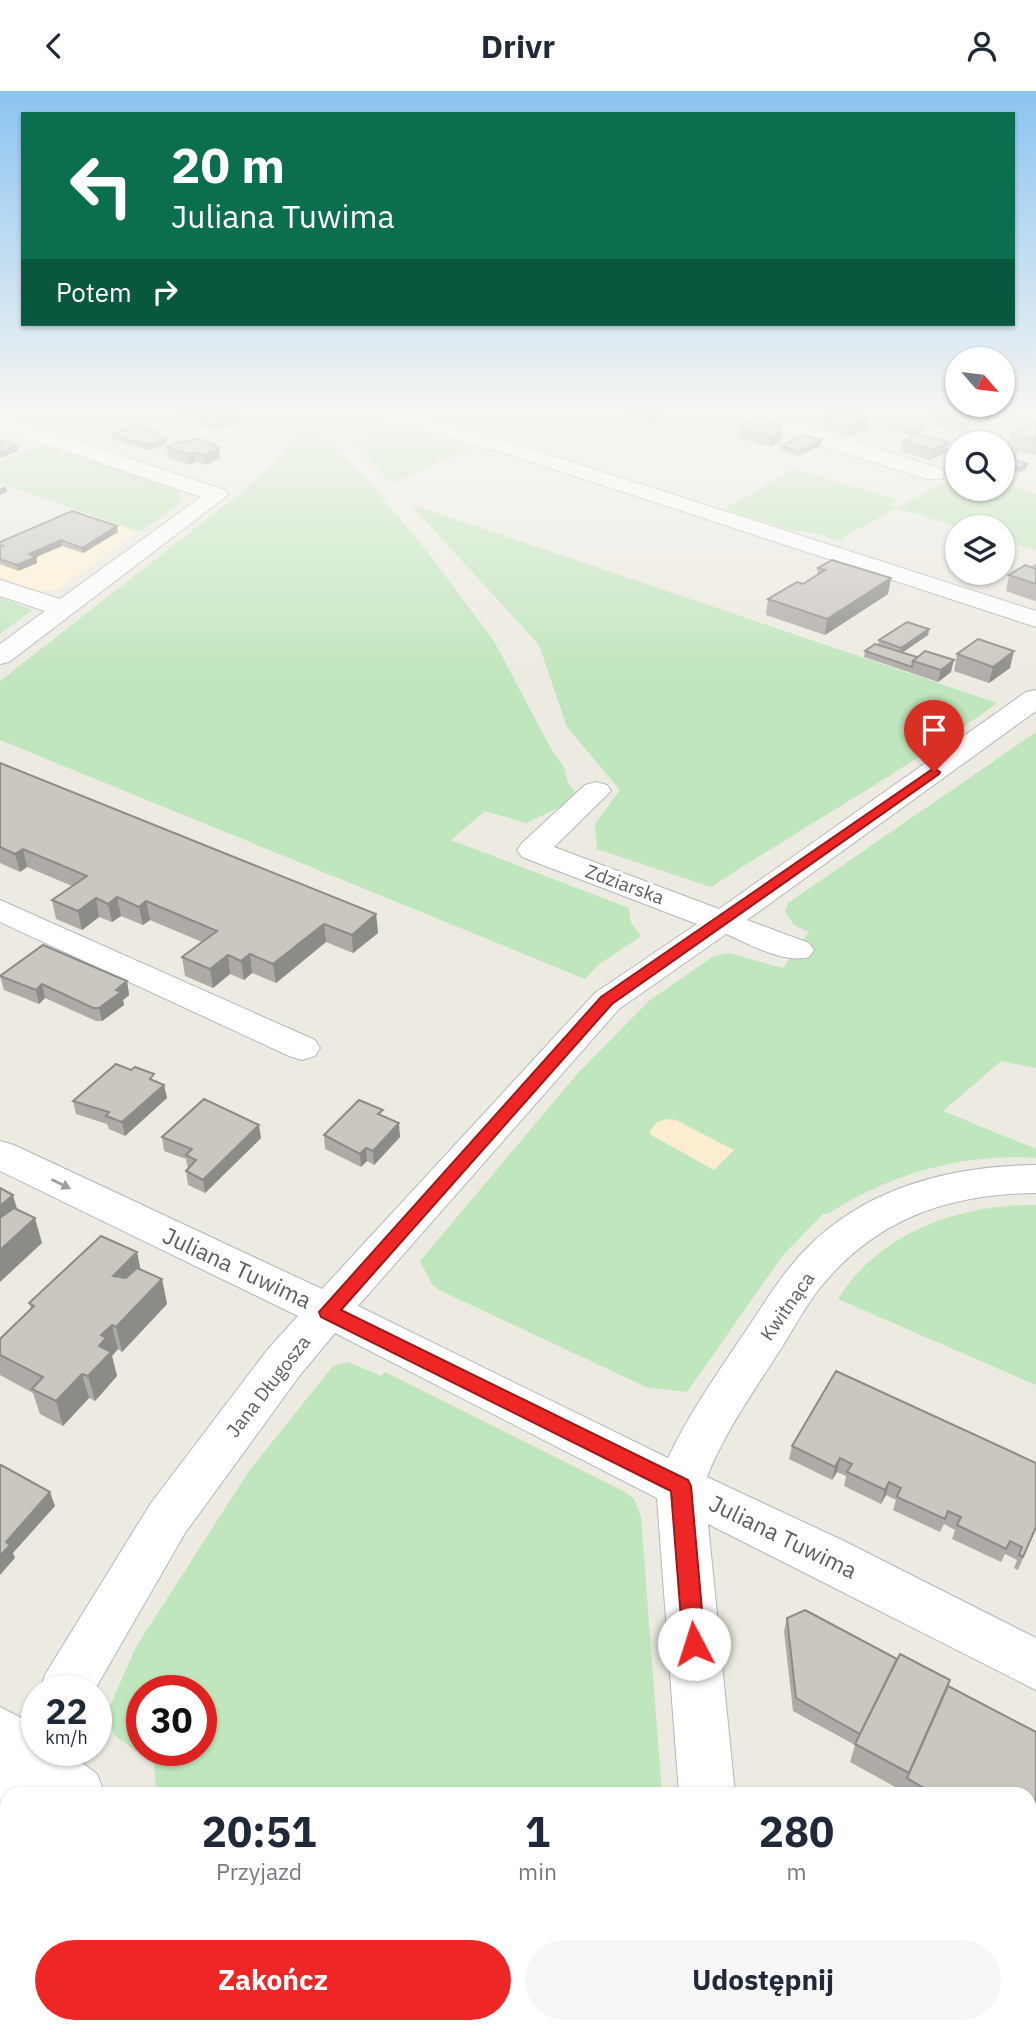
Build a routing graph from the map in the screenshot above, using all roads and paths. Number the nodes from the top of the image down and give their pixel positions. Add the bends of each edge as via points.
1 (203, 506) edge
2 (687, 506) edge
3 (0, 587) edge
4 (65, 608) junction
5 (1036, 619) edge
6 (0, 656) edge
7 (1036, 698) edge
8 (596, 791) dead end
9 (0, 910) edge
10 (721, 921) junction
11 (797, 950) dead end
12 (302, 1048) dead end
13 (0, 1155) edge
14 (1036, 1179) edge
15 (328, 1312) junction
16 (681, 1486) junction
17 (1036, 1665) edge
18 (75, 1675) edge
19 (17, 1765) edge
20 (10, 1787) edge
21 (63, 1787) edge
22 (706, 1787) edge

1 - 4 street
2 - 5 street
3 - 4 street
4 - 6 street
7 - 10 street, Jana Długosza
8 - 10 street, Zdziarska via 533,850
9 - 12 street
10 - 11 street, Zdziarska
10 - 15 street, Jana Długosza via 607,1000
13 -> 15 street, Juliana Tuwima
14 - 16 street, Kwitnąca via 926,1193 882,1212 843,1240 802,1281 712,1417 692,1452
15 - 16 street, Juliana Tuwima
15 - 18 street, Jana Długosza via 284,1362 169,1518
16 - 17 street, Juliana Tuwima
16 - 22 street
19 - 20 street
19 - 21 street

